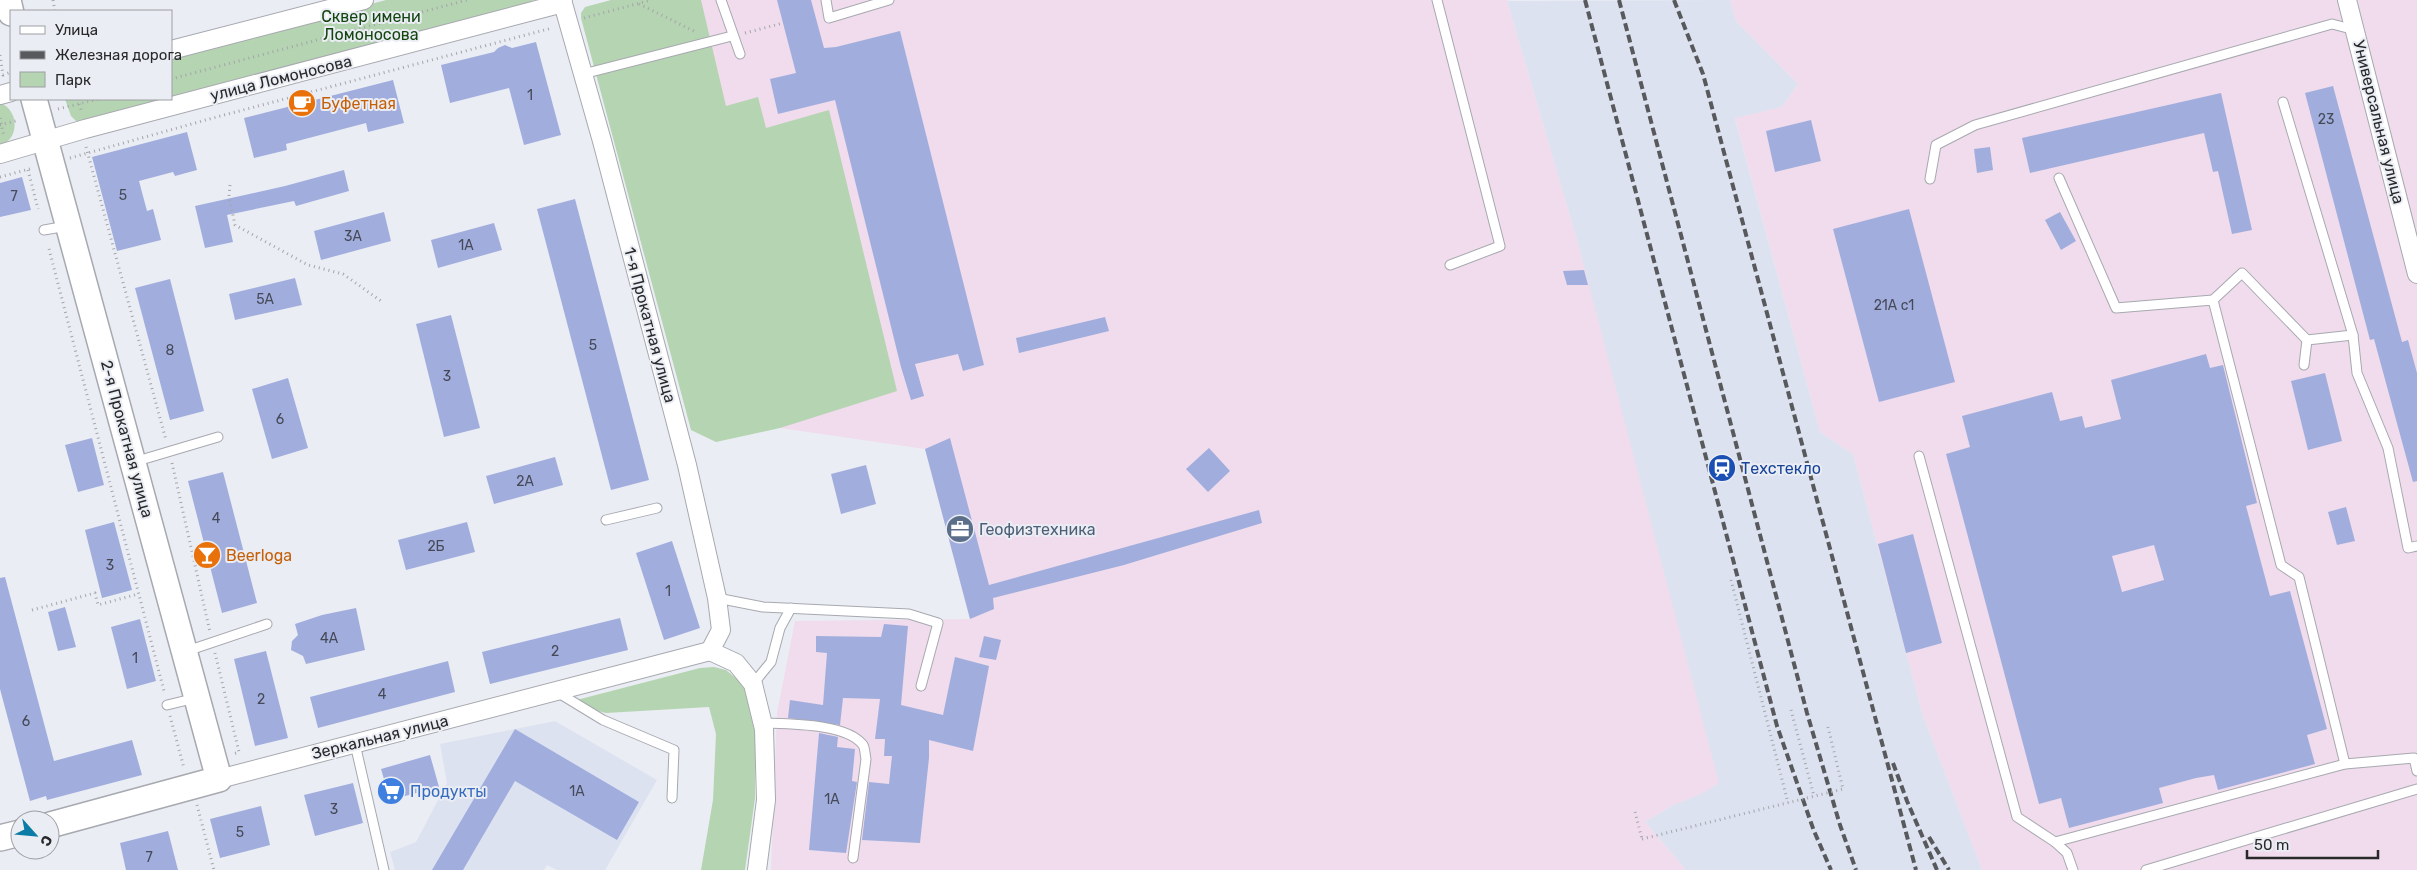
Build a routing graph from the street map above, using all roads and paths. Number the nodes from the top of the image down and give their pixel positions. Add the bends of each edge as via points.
1 (364, 0) edge
2 (467, 0) edge
3 (651, 0) edge
4 (721, 0) edge
5 (826, 0) edge
6 (889, 0) edge
7 (1437, 0) edge
8 (2347, 0) edge
9 (562, 2) edge
10 (638, 4) junction
11 (569, 23) junction
12 (783, 23) dead end
13 (2355, 30) junction
14 (732, 36) junction
15 (713, 41) junction
16 (172, 50) edge
17 (740, 54) dead end
18 (0, 55) edge
19 (10, 72) edge
20 (583, 74) junction
21 (172, 79) edge
22 (34, 100) edge
23 (2283, 102) dead end
24 (50, 152) junction
25 (86, 153) junction
26 (0, 154) edge
27 (28, 170) junction
28 (0, 177) edge
29 (2059, 178) dead end
30 (1930, 179) dead end
31 (230, 185) dead end
32 (38, 209) dead end
33 (70, 226) junction
34 (44, 230) dead end
35 (49, 249) dead end
36 (1450, 265) dead end
37 (2417, 274) edge
38 (2213, 300) junction
39 (381, 301) dead end
40 (2353, 335) junction
41 (2307, 340) junction
42 (2304, 365) dead end
43 (218, 437) dead end
44 (169, 452) junction
45 (1919, 456) dead end
46 (134, 463) junction
47 (657, 508) dead end
48 (606, 520) dead end
49 (2417, 546) edge
50 (1731, 580) dead end
51 (138, 594) junction
52 (717, 598) junction
53 (791, 608) junction
54 (32, 610) dead end
55 (267, 624) dead end
56 (212, 642) junction
57 (185, 651) junction
58 (710, 651) junction
59 (753, 684) junction
60 (921, 686) dead end
61 (164, 691) dead end
62 (557, 692) junction
63 (197, 698) junction
64 (168, 709) joint
65 (1791, 710) dead end
66 (763, 723) junction
67 (1828, 727) dead end
68 (355, 744) junction
69 (2345, 764) junction
70 (216, 769) junction
71 (2417, 771) edge
72 (188, 777) junction
73 (2417, 788) edge
74 (1814, 796) junction
75 (672, 798) dead end
76 (1788, 803) junction
77 (1635, 812) dead end
78 (60, 822) edge
79 (2055, 842) junction
80 (853, 858) dead end
81 (214, 870) edge
82 (384, 870) edge
83 (757, 870) edge
84 (2073, 870) edge
85 (2146, 870) edge

1 - 16 street
2 - 21 path
3 - 10 path
4 - 14 lane
5 - 6 lane via 829,18
7 - 36 lane via 1500,246
8 - 13 street, Универсальная улица
9 - 11 street, 1-я Прокатная улица
9 - 24 street, улица Ломоносова via 85,128
10 - 11 path
10 - 15 path
11 - 20 street, 1-я Прокатная улица
11 - 25 path
12 - 14 path
13 - 30 lane via 2332,24 1975,125 1936,145
13 - 37 street, Универсальная улица
14 - 15 lane
14 - 17 lane
15 - 20 lane
18 - 19 path via 3,75
20 - 52 street, 1-я Прокатная улица via 687,465
22 - 24 street, 2-я Прокатная улица
23 - 40 lane
24 - 25 path
24 - 26 street, улица Ломоносова
24 - 27 path
24 - 33 street, 2-я Прокатная улица
25 - 44 path
27 - 28 path
27 - 32 path
29 - 38 lane via 2116,308
31 - 39 path via 235,225 308,265 343,274
33 - 34 lane
33 - 46 street, 2-я Прокатная улица
35 - 51 path
38 - 41 lane via 2242,273
38 - 69 lane via 2281,565 2299,578
40 - 41 lane
40 - 49 lane via 2357,373 2388,448 2408,548
41 - 42 lane
43 - 44 lane
44 - 46 lane
44 - 56 path
45 - 79 lane via 2017,817
46 - 57 street, 2-я Прокатная улица
47 - 48 lane
50 - 76 path
51 - 54 path via 98,605 95,593
51 - 61 path
52 - 53 lane via 763,607
52 - 58 street, 1-я Прокатная улица via 721,630
53 - 59 lane via 780,628 772,662
53 - 60 lane via 909,614 938,622
55 - 56 lane
56 - 57 lane
56 - 70 path via 239,752
57 - 63 street, 2-я Прокатная улица
58 - 59 street via 736,663
58 - 62 street, Зеркальная улица
59 - 66 street
62 - 68 street, Зеркальная улица
62 - 75 lane via 603,720 674,750
63 - 64 lane
63 - 70 street, 2-я Прокатная улица
64 - 72 path
65 - 74 path
66 - 80 lane via 841,731 864,746 866,760
66 - 83 street via 766,800
67 - 74 path, bridge via 1843,789
68 - 70 street, Зеркальная улица
68 - 82 lane
69 - 71 lane via 2414,758
69 - 79 lane
70 - 72 street, Зеркальная улица
70 - 72 path
72 - 78 street, Зеркальная улица
72 - 81 path
73 - 85 lane
74 - 76 path, bridge
76 - 77 path, bridge via 1642,839
79 - 84 lane via 2067,854

